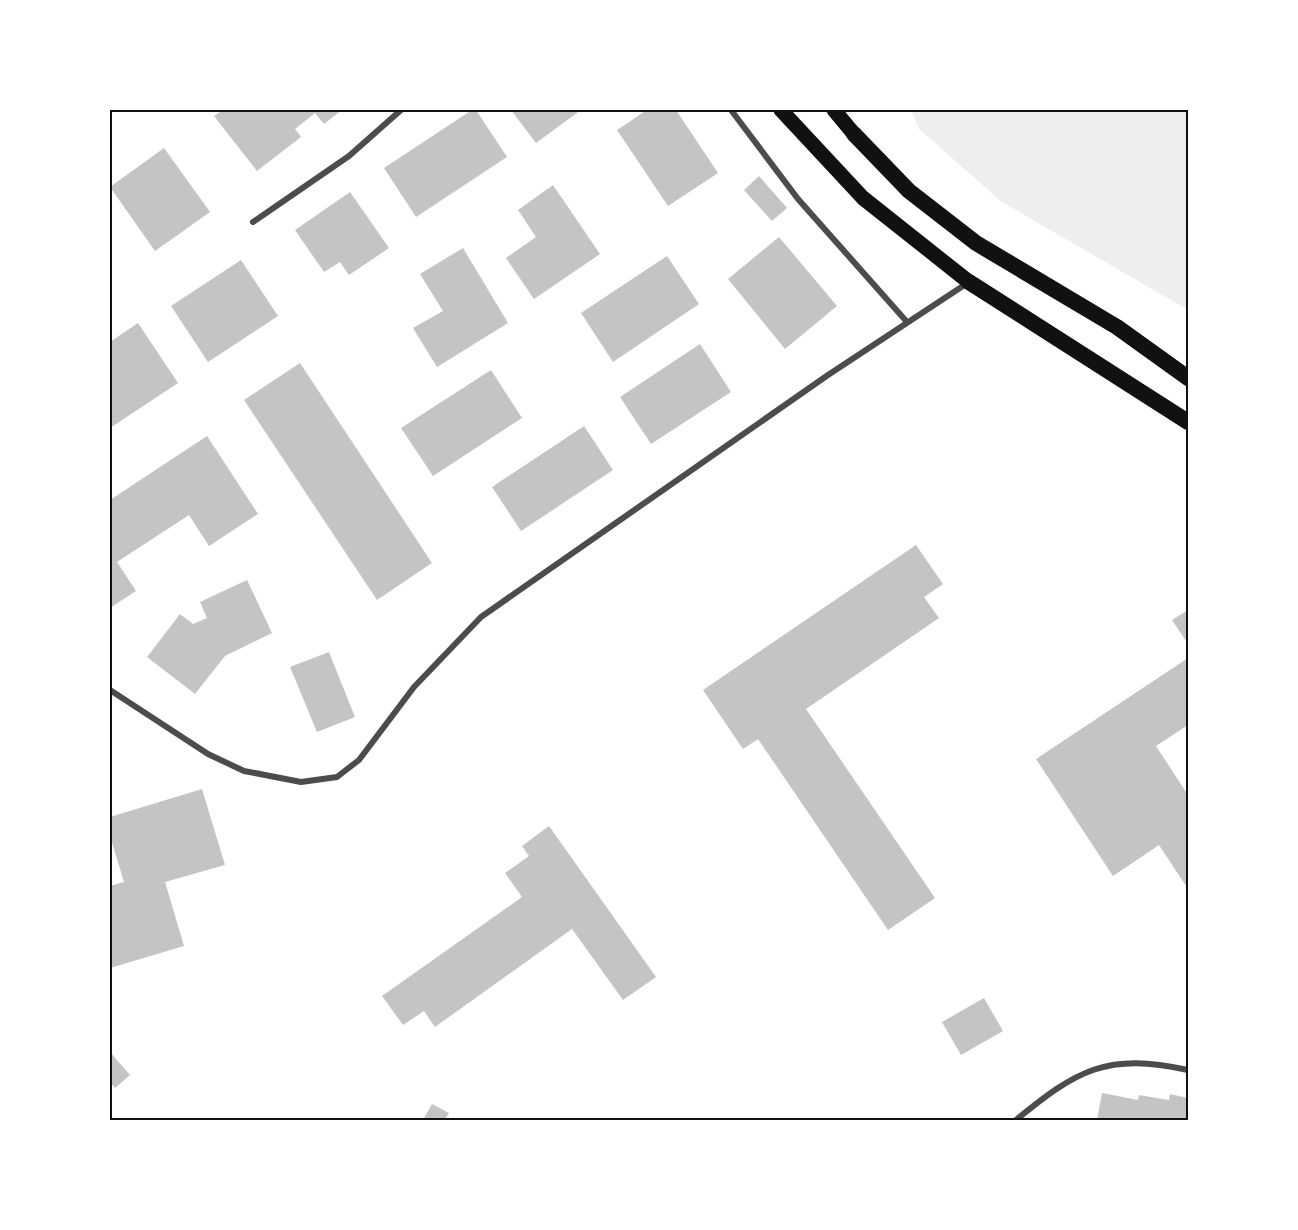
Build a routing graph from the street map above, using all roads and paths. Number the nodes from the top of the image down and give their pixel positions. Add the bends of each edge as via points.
1 (401, 110) edge
2 (731, 110) edge
3 (781, 110) edge
4 (834, 110) edge
5 (854, 134) joint
6 (253, 222) dead end
7 (969, 282) junction
8 (907, 322) junction
9 (1117, 327) junction
10 (1188, 366) edge
11 (1188, 378) edge
12 (1188, 422) edge
13 (110, 690) edge
14 (1188, 1070) edge
15 (1016, 1120) edge

1 - 6 street via 349,156
2 - 8 street via 798,199
3 - 7 main road via 863,198
4 - 5 main road
5 - 9 highway via 909,190 976,243
7 - 8 street
7 - 12 highway
8 - 13 street via 481,617 414,687 359,760 338,777 301,782 244,771 208,754
9 - 10 highway
9 - 11 highway
14 - 15 street via 1137,1062 1088,1070

